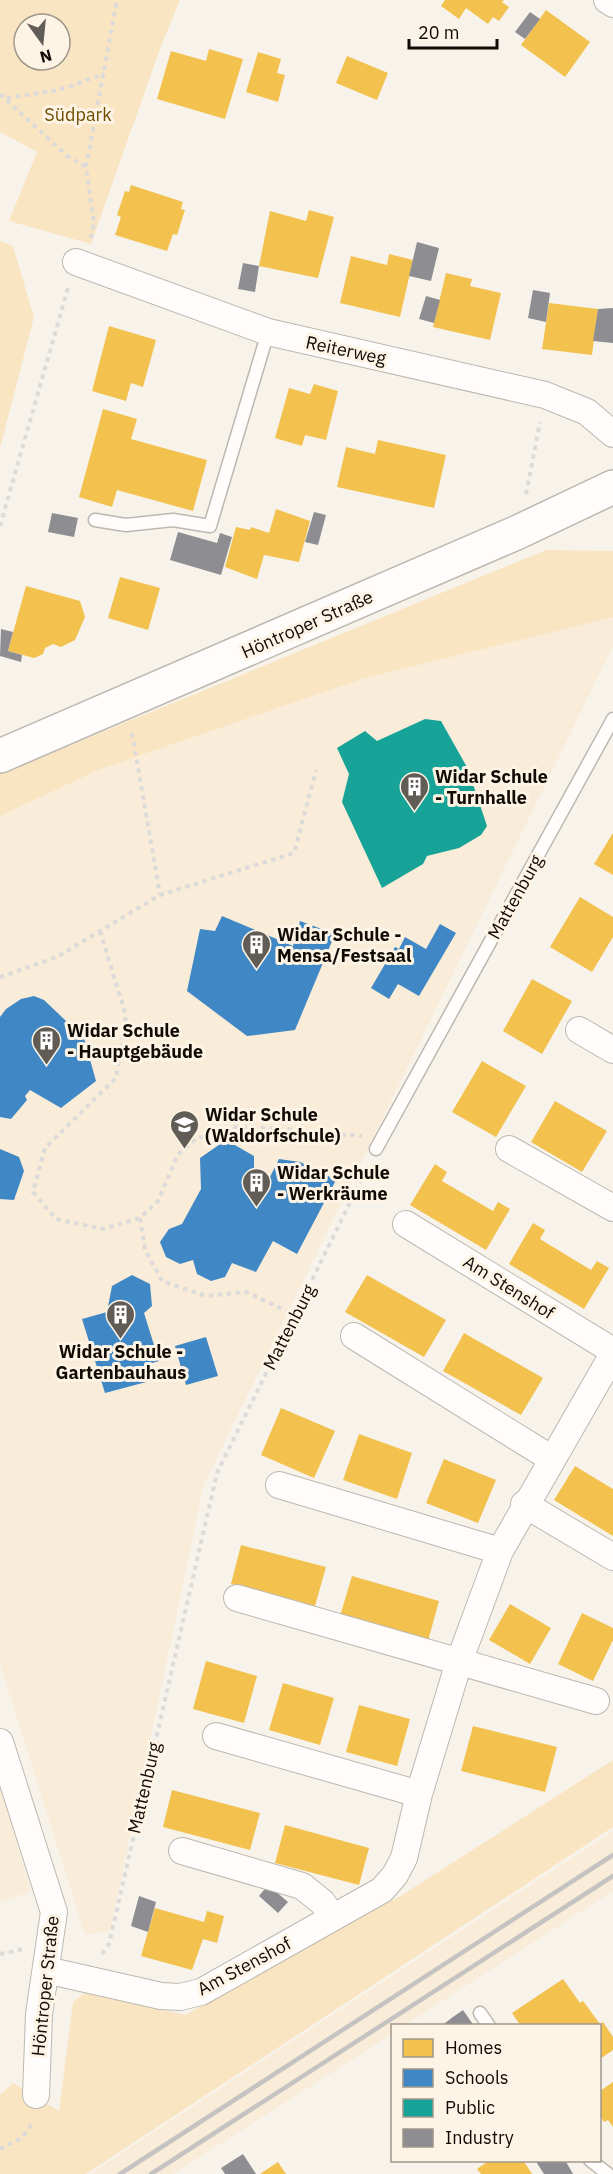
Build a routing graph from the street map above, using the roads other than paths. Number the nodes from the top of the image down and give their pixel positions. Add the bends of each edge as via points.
1 (607, 0) edge
2 (613, 4) edge
3 (76, 262) dead end
4 (267, 332) junction
5 (613, 434) edge
6 (613, 487) edge
7 (95, 520) dead end
8 (613, 719) edge
9 (0, 756) edge
10 (579, 1030) dead end
11 (613, 1050) edge
12 (379, 1143) road end
13 (509, 1149) dead end
14 (613, 1208) edge
15 (406, 1224) dead end
16 (354, 1336) dead end
17 (613, 1352) edge
18 (603, 1392) edge
19 (552, 1459) junction
20 (279, 1485) dead end
21 (524, 1504) junction
22 (500, 1551) junction
23 (613, 1557) edge
24 (237, 1598) dead end
25 (459, 1662) junction
26 (596, 1701) dead end
27 (216, 1736) dead end
28 (0, 1742) edge
29 (419, 1794) junction
30 (182, 1851) dead end
31 (333, 1917) junction
32 (46, 1971) junction
33 (480, 2013) dead end
34 (488, 2024) edge
35 (36, 2095) road end
36 (593, 2162) edge
37 (608, 2174) edge

1 - 2 street
3 - 4 street, Reiterweg
4 - 5 street, Reiterweg via 545,395 587,412
4 - 7 lane via 210,526 173,520 126,525
6 - 9 street, Höntroper Straße via 516,533
8 - 12 lane, Mattenburg
10 - 11 street
13 - 14 street
15 - 17 street, Am Stenshof
16 - 19 street
17 - 18 street, Am Stenshof
18 - 19 street, Am Stenshof
19 - 21 street, Am Stenshof
20 - 22 street
21 - 22 street, Am Stenshof
21 - 23 street
22 - 25 street, Am Stenshof
24 - 25 street
25 - 26 street
25 - 29 street, Am Stenshof
27 - 29 street
28 - 32 street, Höntroper Straße via 54,1912
29 - 31 street, Am Stenshof via 404,1858 395,1875 382,1890
30 - 31 street via 302,1886
31 - 32 street, Am Stenshof via 201,1992 180,1997
32 - 35 street, Höntroper Straße via 39,2014
33 - 34 lane
36 - 37 lane

